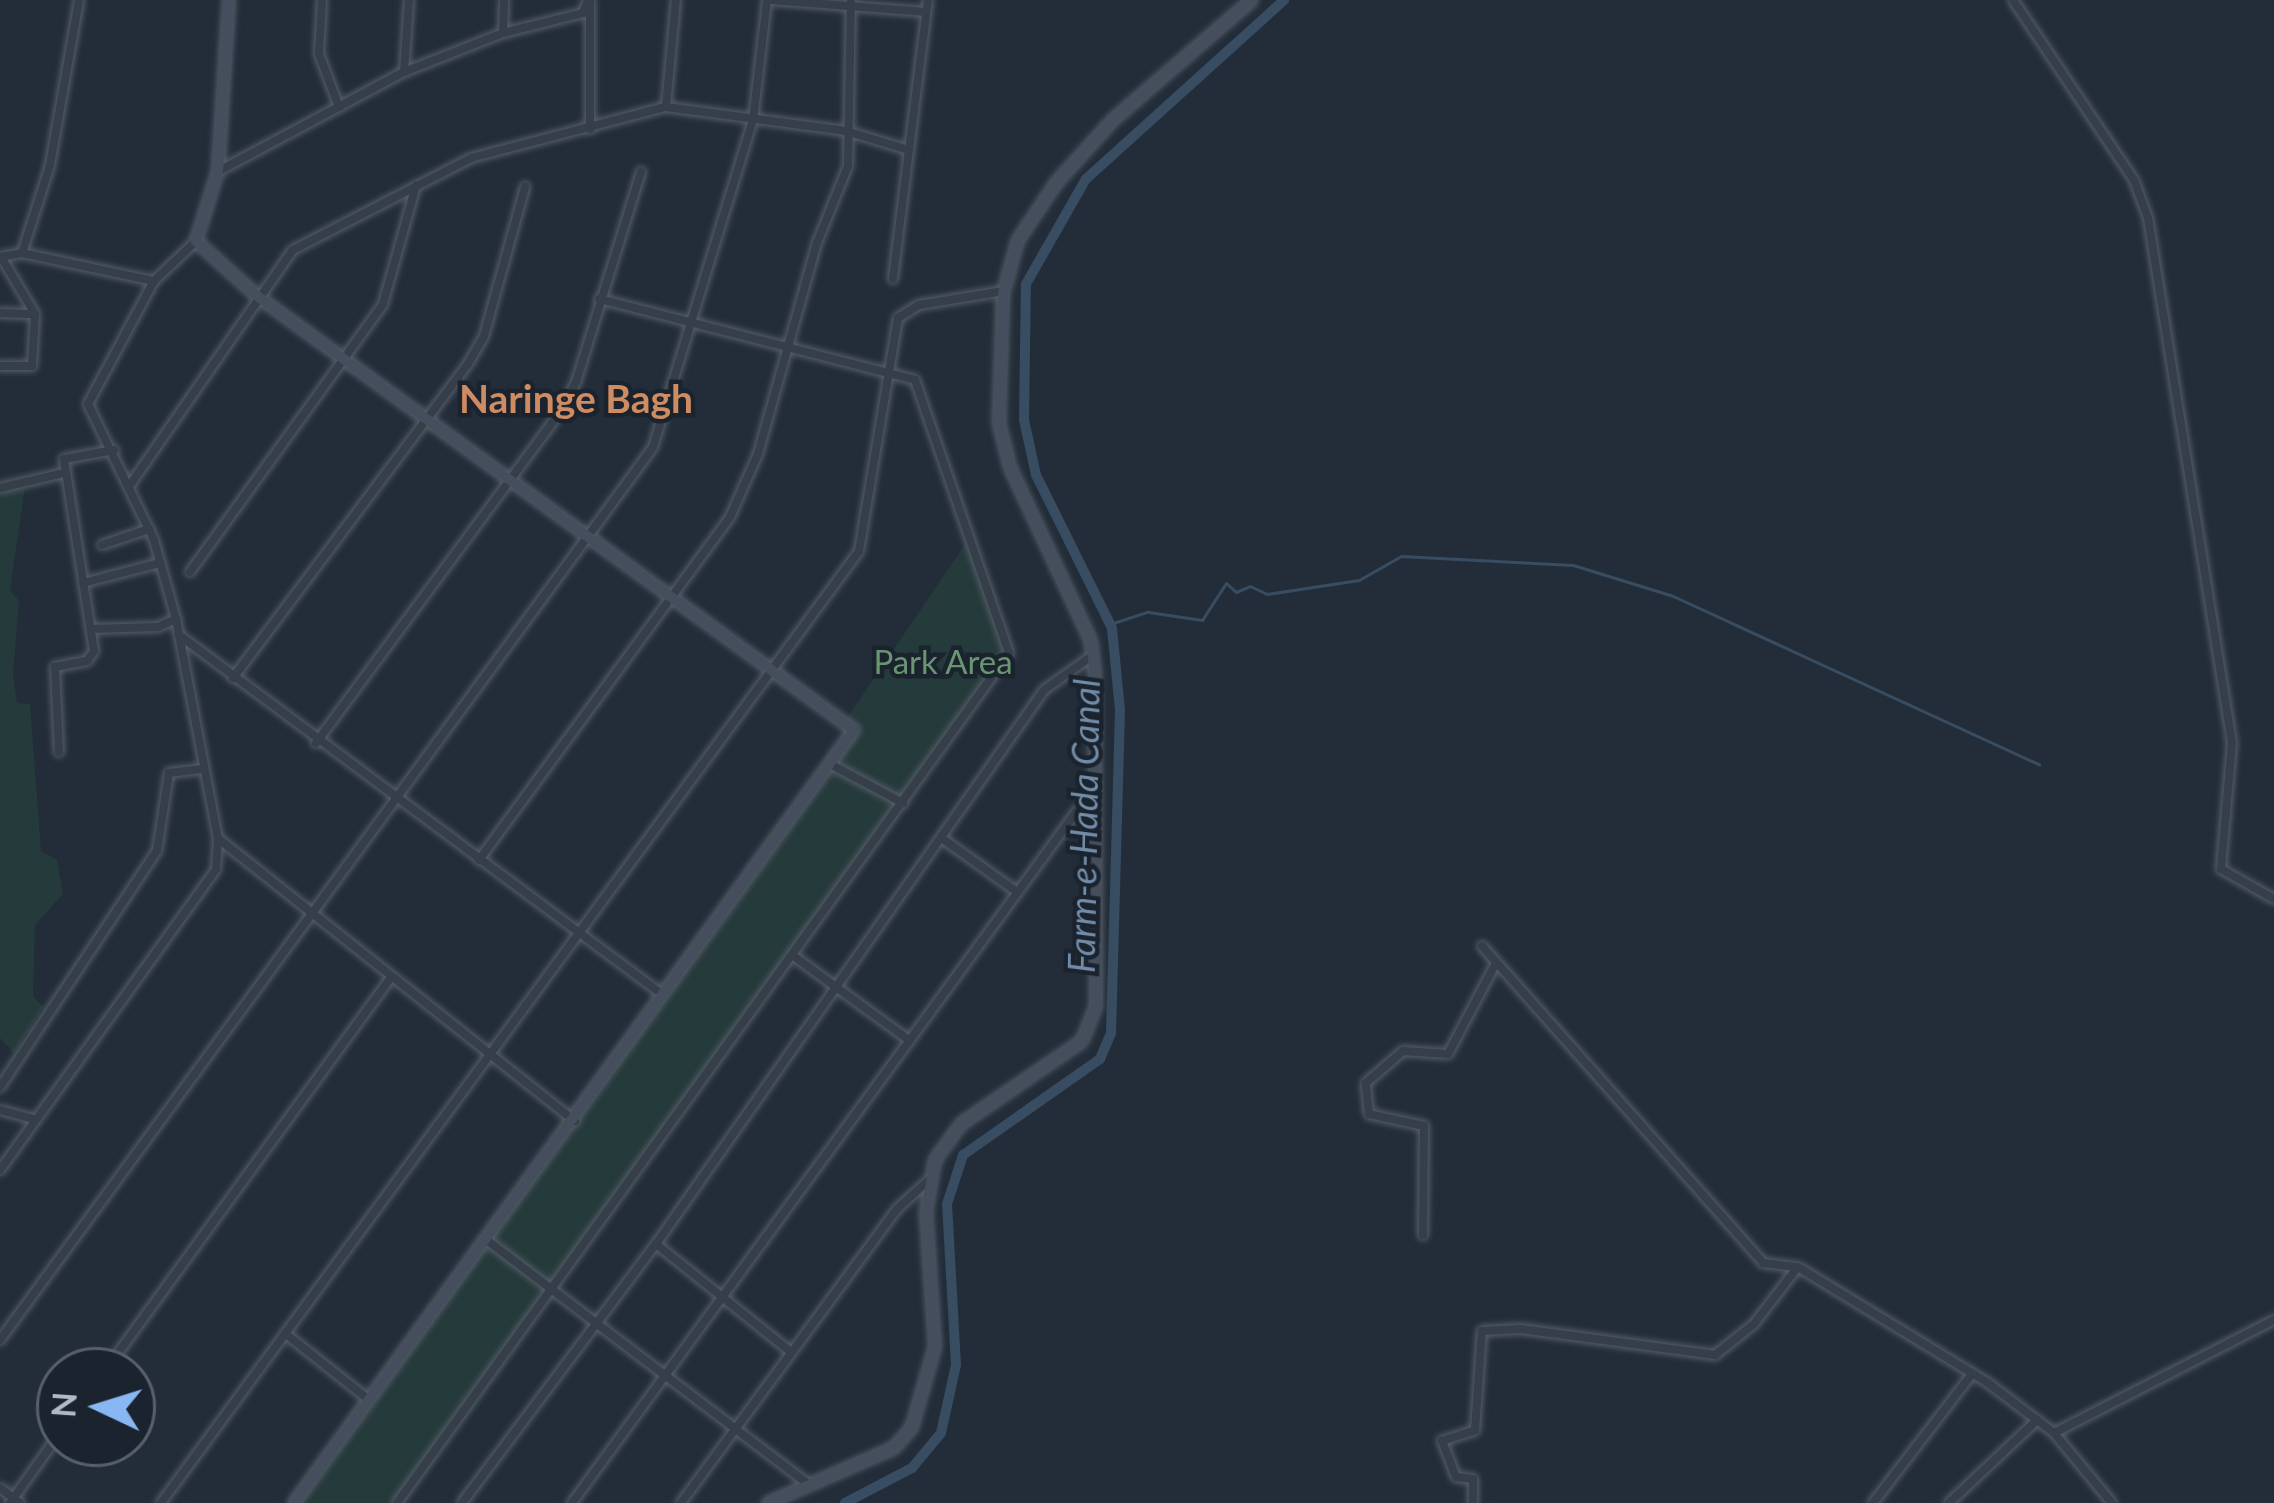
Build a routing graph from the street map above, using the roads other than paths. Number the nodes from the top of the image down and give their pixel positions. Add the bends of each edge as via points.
1 (79, 0) edge
2 (229, 0) edge
3 (322, 0) edge
4 (409, 0) edge
5 (504, 0) edge
6 (589, 0) edge
7 (676, 0) edge
8 (769, 0) edge
9 (928, 0) edge
10 (1252, 0) edge
11 (2012, 0) edge
12 (850, 4) edge
13 (926, 12) junction
14 (503, 33) junction
15 (404, 72) junction
16 (340, 106) junction
17 (667, 107) junction
18 (753, 120) junction
19 (590, 129) junction
20 (846, 131) junction
21 (909, 149) junction
22 (218, 172) junction
23 (641, 172) dead end
24 (416, 186) junction
25 (525, 187) dead end
26 (196, 241) junction
27 (22, 253) junction
28 (1, 257) edge
29 (893, 280) dead end
30 (154, 281) junction
31 (1004, 291) junction
32 (257, 296) junction
33 (599, 299) junction
34 (0, 313) edge
35 (35, 314) junction
36 (689, 325) junction
37 (788, 351) junction
38 (346, 356) junction
39 (0, 366) edge
40 (886, 377) junction
41 (426, 419) junction
42 (115, 450) junction
43 (64, 473) junction
44 (510, 476) junction
45 (130, 485) junction
46 (0, 488) edge
47 (148, 529) junction
48 (593, 536) junction
49 (101, 545) dead end
50 (160, 563) junction
51 (190, 572) dead end
52 (82, 583) junction
53 (672, 596) junction
54 (176, 619) junction
55 (92, 629) junction
56 (178, 634) junction
57 (1093, 655) junction
58 (770, 666) junction
59 (232, 678) junction
60 (316, 743) junction
61 (59, 752) dead end
62 (830, 763) junction
63 (201, 769) junction
64 (399, 801) junction
65 (903, 803) junction
66 (1096, 806) junction
67 (218, 839) junction
68 (943, 839) junction
69 (479, 860) junction
70 (1018, 892) junction
71 (2274, 899) edge
72 (312, 915) junction
73 (580, 934) junction
74 (1482, 946) dead end
75 (795, 957) junction
76 (1496, 963) junction
77 (390, 980) junction
78 (838, 988) junction
79 (665, 997) junction
80 (910, 1041) junction
81 (490, 1053) junction
82 (0, 1087) edge
83 (0, 1110) edge
84 (33, 1119) junction
85 (576, 1122) junction
86 (0, 1170) edge
87 (931, 1179) junction
88 (1423, 1235) dead end
89 (488, 1241) junction
90 (656, 1244) junction
91 (1798, 1267) junction
92 (556, 1292) junction
93 (723, 1298) junction
94 (2274, 1320) edge
95 (598, 1323) junction
96 (286, 1334) junction
97 (0, 1340) edge
98 (122, 1347) edge
99 (792, 1352) junction
100 (1972, 1374) junction
101 (667, 1376) junction
102 (370, 1400) junction
103 (2037, 1420) junction
104 (736, 1428) junction
105 (2054, 1432) junction
106 (37, 1467) edge
107 (810, 1484) junction
108 (0, 1488) edge
109 (14, 1501) edge
110 (161, 1503) edge
111 (294, 1503) edge
112 (397, 1503) edge
113 (462, 1503) edge
114 (572, 1503) edge
115 (681, 1503) edge
116 (768, 1503) edge
117 (1473, 1503) edge
118 (1873, 1503) edge
119 (1949, 1503) edge
120 (2112, 1503) edge

1 - 27 street via 50,165
2 - 22 street
3 - 16 street via 319,54
4 - 15 street
5 - 14 street
6 - 14 street via 583,13
6 - 19 street
7 - 17 street
8 - 12 street
8 - 18 street
9 - 13 street
10 - 31 street via 1114,119 1057,182 1018,240
11 - 71 street via 2134,180 2148,218 2232,743 2222,869
12 - 13 street
12 - 20 street
13 - 21 street
14 - 15 street
15 - 16 street
16 - 22 street
17 - 18 street
17 - 19 street
18 - 20 street
18 - 36 street
19 - 24 street via 471,158
20 - 21 street
20 - 37 street via 848,166
21 - 29 street
22 - 26 street
23 - 33 street
24 - 32 street via 292,250
24 - 38 street via 388,292
25 - 41 street via 484,336
26 - 30 street
26 - 32 street
27 - 28 street
27 - 30 street
28 - 35 street
30 - 42 street via 88,404
31 - 40 street via 919,304 898,318
31 - 57 street via 999,423 1010,467
32 - 38 street
32 - 45 street
33 - 36 street
33 - 44 street via 576,382
34 - 35 street
35 - 39 street via 32,366
36 - 37 street
36 - 48 street via 653,447
37 - 40 street
37 - 53 street via 730,517
38 - 41 street
38 - 51 street
40 - 58 street via 859,551
40 - 65 street via 915,380 1009,653
41 - 44 street
41 - 59 street
42 - 43 street via 64,459
42 - 45 street
43 - 46 street
43 - 52 street
44 - 48 street
44 - 60 street
45 - 47 street
47 - 49 street
47 - 50 street
48 - 53 street
48 - 64 street
50 - 52 street
50 - 54 street
52 - 55 street
53 - 58 street
53 - 69 street
54 - 55 street
54 - 56 street
55 - 61 street via 88,661 56,667
56 - 59 street
56 - 63 street
57 - 66 street
57 - 68 street via 1043,690
58 - 62 street via 854,730
58 - 73 street
59 - 60 street
60 - 64 street
62 - 65 street
62 - 79 street
63 - 67 street
63 - 82 street via 169,773 157,851
64 - 69 street
64 - 72 street
65 - 75 street
66 - 70 street via 1077,811
66 - 87 street via 1096,1006 1082,1041 961,1124
67 - 72 street
67 - 84 street via 216,869
68 - 70 street
68 - 78 street
69 - 73 street
70 - 80 street
72 - 77 street
72 - 97 street
73 - 79 street
73 - 81 street
74 - 76 street
75 - 78 street
75 - 92 street
76 - 88 street via 1448,1054 1403,1051 1366,1083 1370,1114 1424,1126
76 - 91 street via 1763,1263
77 - 81 street
77 - 98 street
78 - 80 street
78 - 90 street
79 - 85 street
80 - 93 street
81 - 85 street
81 - 96 street
83 - 84 street
84 - 86 street
85 - 89 street
87 - 99 street via 897,1209
87 - 107 street via 929,1388 894,1448
89 - 92 street
89 - 102 street
90 - 93 street
90 - 95 street
91 - 100 street
91 - 117 street via 1754,1324 1715,1355 1482,1331 1475,1430 1442,1441 1456,1477 1473,1479
92 - 95 street
92 - 112 street
93 - 99 street
93 - 101 street
94 - 105 street
95 - 101 street
95 - 113 street
96 - 102 street
96 - 110 street
99 - 104 street
100 - 103 street
100 - 118 street
101 - 104 street
101 - 114 street
102 - 111 street
103 - 105 street
103 - 119 street
104 - 107 street
104 - 115 street
105 - 120 street
106 - 109 street
107 - 116 street
108 - 109 street

